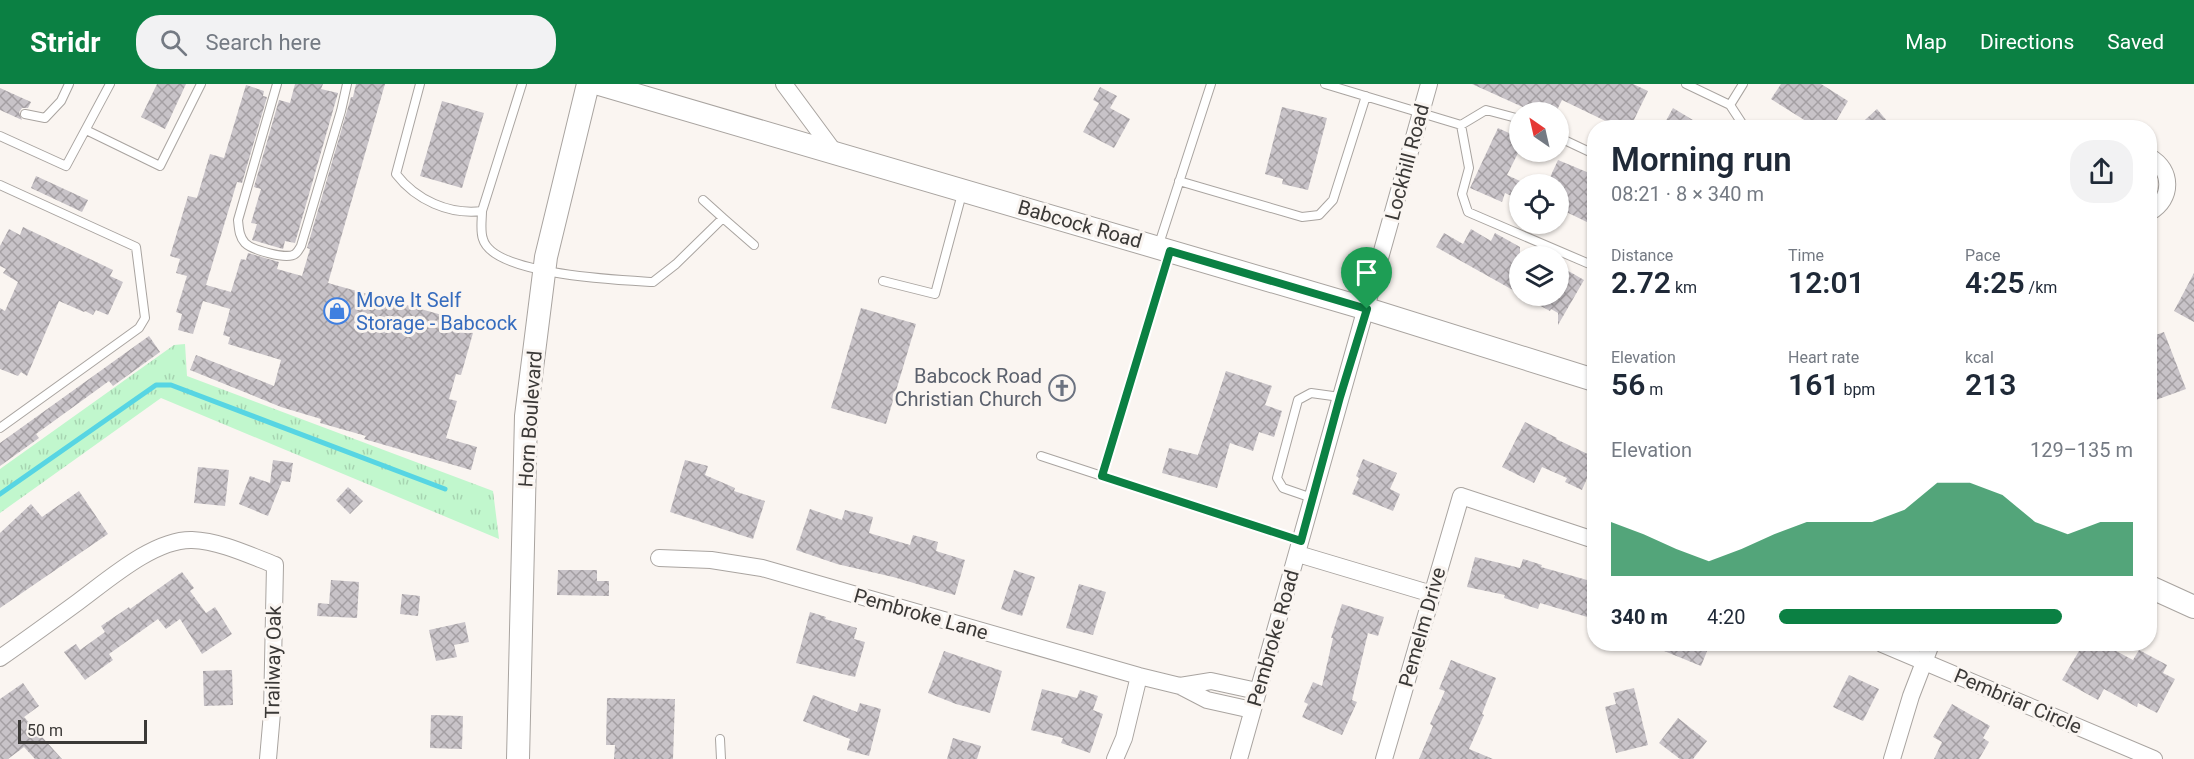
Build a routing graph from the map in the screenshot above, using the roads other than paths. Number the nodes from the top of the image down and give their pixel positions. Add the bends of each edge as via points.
1 (69, 84) edge
2 (110, 84) edge
3 (201, 84) edge
4 (277, 84) edge
5 (346, 84) edge
6 (420, 84) edge
7 (522, 84) edge
8 (588, 84) edge
9 (599, 84) edge
10 (784, 84) edge
11 (1211, 84) edge
12 (1325, 84) edge
13 (1429, 84) edge
14 (1686, 84) edge
15 (1743, 84) edge
16 (1366, 96) junction
17 (1730, 105) junction
18 (1421, 112) junction
19 (25, 114) dead end
20 (1509, 116) edge
21 (1740, 120) edge
22 (1461, 125) junction
23 (86, 130) junction
24 (0, 136) edge
25 (1569, 142) edge
26 (1587, 151) edge
27 (835, 153) junction
28 (2157, 163) edge
29 (1179, 181) junction
30 (0, 185) edge
31 (963, 190) junction
32 (703, 200) dead end
33 (2157, 208) edge
34 (482, 211) junction
35 (723, 218) junction
36 (754, 245) dead end
37 (1164, 249) junction
38 (1587, 263) edge
39 (544, 271) junction
40 (883, 280) dead end
41 (1367, 309) junction
42 (1587, 378) edge
43 (1340, 397) junction
44 (0, 428) edge
45 (1041, 456) dead end
46 (1102, 476) junction
47 (1312, 498) junction
48 (1587, 538) edge
49 (1299, 548) junction
50 (659, 558) dead end
51 (2157, 590) edge
52 (1432, 594) junction
53 (2194, 607) edge
54 (1900, 651) edge
55 (1929, 651) edge
56 (0, 658) edge
57 (1925, 661) junction
58 (1139, 676) junction
59 (1180, 686) junction
60 (1257, 691) junction
61 (1252, 710) junction
62 (720, 739) dead end
63 (268, 759) edge
64 (518, 759) edge
65 (721, 759) edge
66 (1115, 759) edge
67 (1239, 759) edge
68 (1384, 759) edge
69 (1892, 759) edge
70 (2154, 759) edge

1 - 19 lane via 62,101 45,118
2 - 23 lane
3 - 23 lane via 160,166
4 - 5 lane via 238,220 239,233 246,244 286,257 301,246
6 - 34 lane via 396,174 430,204
7 - 34 lane
8 - 39 main road, Horn Boulevard
9 - 27 main road, Babcock Road
10 - 27 street
11 - 29 lane
12 - 16 lane
13 - 18 street, Lockhill Road
14 - 17 lane
15 - 17 lane
16 - 18 lane
16 - 29 lane via 1333,200 1319,215 1302,217
17 - 21 lane
18 - 22 lane
18 - 41 street, Lockhill Road
20 - 22 lane via 1486,110
22 - 38 lane via 1468,168 1462,194 1468,212
23 - 24 lane via 66,166
25 - 26 lane
27 - 31 main road, Babcock Road
28 - 33 street via 2168,184 2164,200
29 - 37 lane
30 - 44 lane via 136,247 145,318 138,328
31 - 37 main road, Babcock Road
31 - 40 lane via 936,294
32 - 35 lane
34 - 39 lane via 483,239 491,250 503,260
35 - 36 lane
35 - 39 lane via 653,282
37 - 41 main road, Babcock Road
37 - 46 lane
39 - 64 main road, Horn Boulevard via 526,416
41 - 42 main road, Babcock Road
41 - 43 street, Pembroke Road
43 - 47 street, Pembroke Road
43 - 47 lane via 1311,393 1298,400 1277,478 1283,488
45 - 46 lane
46 - 49 lane
47 - 49 street, Pembroke Road
48 - 52 street, Pemelm Drive via 1461,496
49 - 52 street
49 - 60 street, Pembroke Road
50 - 58 street, Pembroke Lane via 711,560 762,568
51 - 53 main road
52 - 68 street, Pemelm Drive
54 - 57 street, Pembriar Circle
55 - 57 street
56 - 63 street, Trailway Oak via 136,560 174,542 210,543 275,565
57 - 69 street
57 - 70 street, Pembriar Circle
58 - 59 street, Pembroke Lane
58 - 66 street
59 - 60 street, Pembroke Lane via 1211,681
59 - 61 street, Pembroke Lane via 1207,700
60 - 61 street, Pembroke Road
61 - 67 street, Pembroke Road
62 - 65 lane

